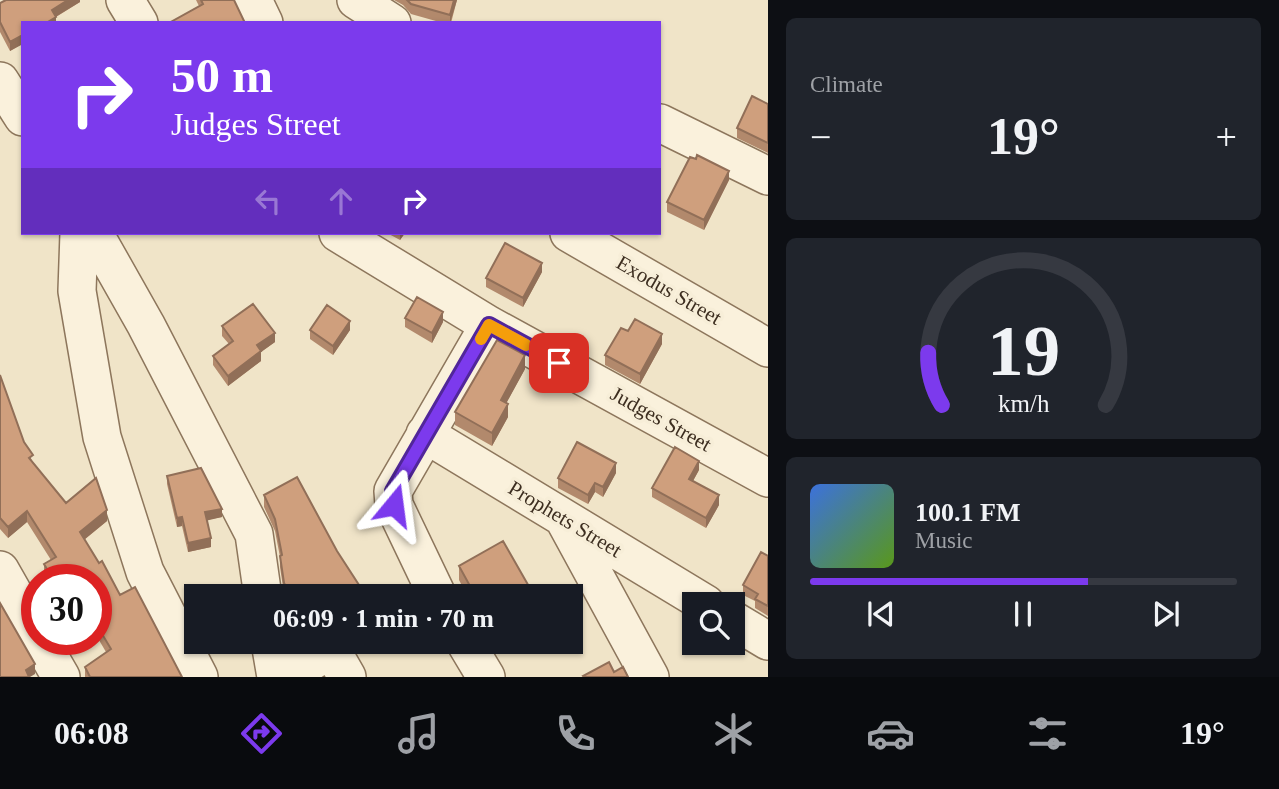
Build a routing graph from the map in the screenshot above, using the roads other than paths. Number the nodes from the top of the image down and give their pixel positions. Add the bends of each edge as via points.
1 (125, 0) edge
2 (253, 0) edge
3 (356, 0) edge
4 (138, 21) edge
5 (263, 21) edge
6 (389, 21) edge
7 (0, 81) edge
8 (21, 114) edge
9 (661, 123) edge
10 (768, 176) edge
11 (79, 235) edge
12 (95, 235) edge
13 (341, 235) edge
14 (572, 235) edge
15 (489, 325) junction
16 (768, 348) edge
17 (425, 434) junction
18 (768, 478) edge
19 (564, 519) junction
20 (0, 570) edge
21 (261, 584) edge
22 (424, 584) edge
23 (686, 592) edge
24 (21, 607) edge
25 (745, 627) edge
26 (768, 641) edge
27 (272, 654) edge
28 (472, 654) edge
29 (48, 655) edge
30 (340, 656) edge
31 (61, 677) edge
32 (199, 677) edge
33 (276, 677) edge
34 (288, 677) edge
35 (486, 677) edge
36 (650, 677) edge

1 - 4 street
2 - 5 street
3 - 6 street
7 - 8 street
9 - 10 street
11 - 32 street via 78,291 102,437 145,572
12 - 21 street via 254,534
13 - 15 street, Judges Street
14 - 16 street, Exodus Street
15 - 17 street
15 - 18 street, Judges Street
17 - 19 street, Prophets Street
17 - 22 street via 393,491
19 - 23 street, Prophets Street
19 - 36 street
20 - 24 street
25 - 26 street
27 - 33 street
28 - 35 street
29 - 31 street
30 - 34 street

